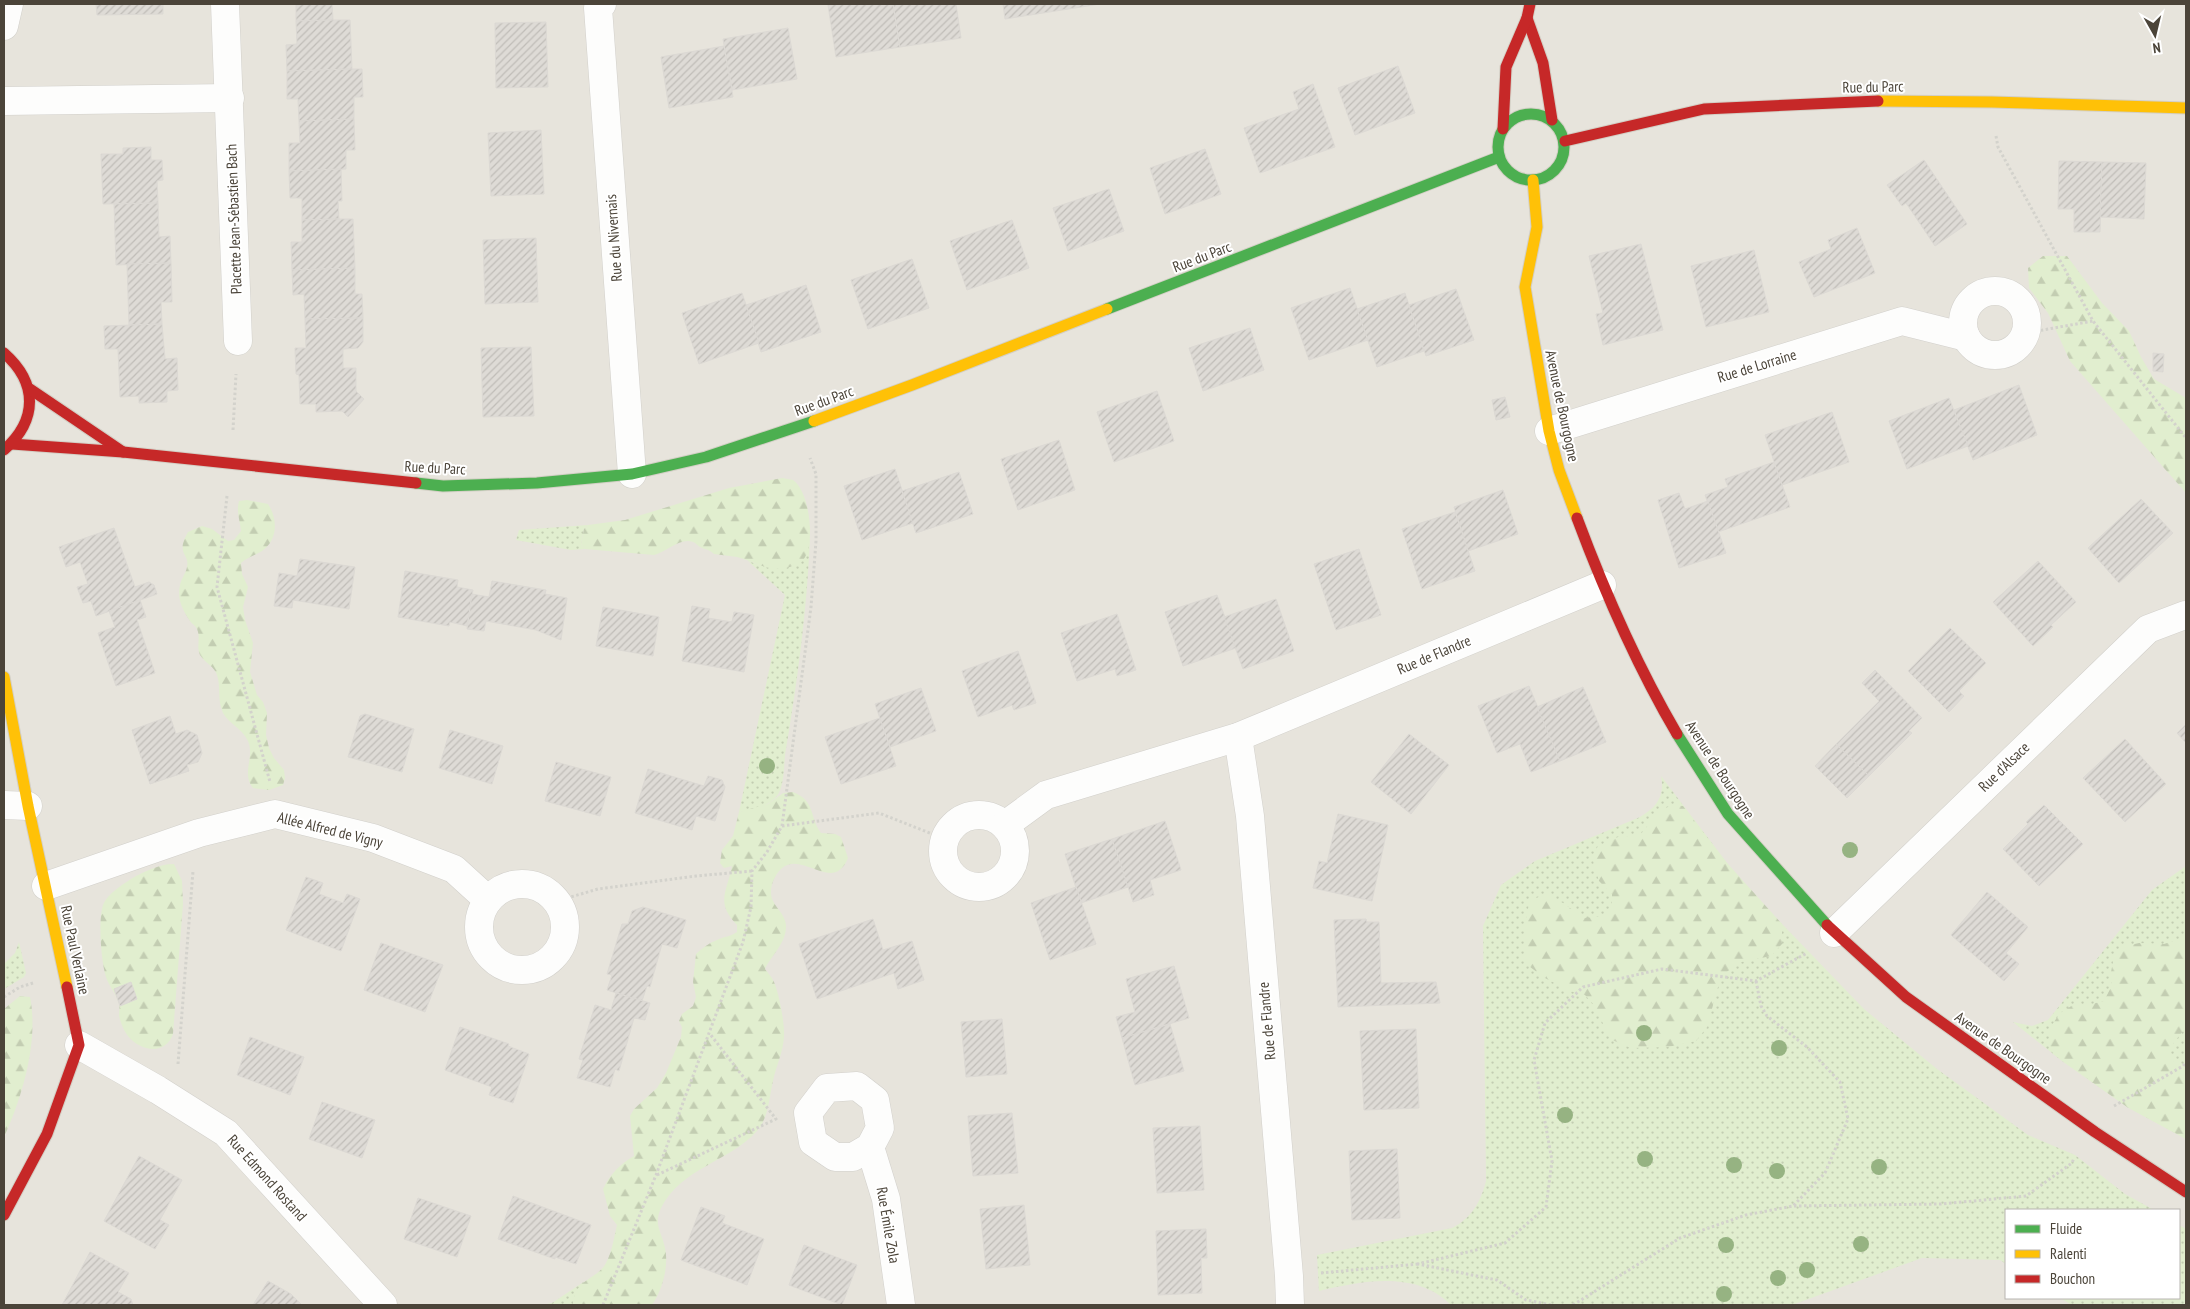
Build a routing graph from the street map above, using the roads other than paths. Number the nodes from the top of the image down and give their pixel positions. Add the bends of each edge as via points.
1 (9, 4) edge
2 (225, 4) edge
3 (602, 4) edge
4 (1530, 4) edge
5 (1527, 18) junction
6 (4, 26) edge
7 (230, 98) junction
8 (4, 101) edge
9 (2186, 108) edge
10 (1552, 120) junction
11 (1503, 129) junction
12 (1565, 141) junction
13 (1499, 157) junction
14 (1533, 180) junction
15 (1966, 338) junction
16 (238, 341) road end
17 (4, 353) edge
18 (30, 389) junction
19 (1549, 431) junction
20 (8, 447) edge
21 (123, 452) junction
22 (632, 474) junction
23 (1602, 584) junction
24 (2186, 613) edge
25 (4, 677) edge
26 (1238, 737) junction
27 (16, 806) edge
28 (1005, 825) junction
29 (46, 886) junction
30 (488, 900) junction
31 (1834, 933) junction
32 (79, 1045) junction
33 (870, 1147) dead end
34 (2186, 1192) edge
35 (4, 1215) edge
36 (383, 1305) edge
37 (901, 1305) edge
38 (1290, 1305) edge

1 - 6 street
2 - 7 street, Placette Jean-Sébastien Bach
3 - 22 street, Rue du Nivernais via 598,8
4 - 5 street
5 - 10 street via 1543,63
5 - 11 street via 1506,67
7 - 8 street
7 - 16 street, Placette Jean-Sébastien Bach
9 - 12 street, Rue du Parc via 1874,101 1704,110
10 - 11 street via 1535,113 1525,114 1516,117
10 - 12 street
11 - 13 street via 1499,138
12 - 14 street via 1565,152 1558,168 1544,178
13 - 14 street via 1516,176
13 - 22 street, Rue du Parc via 799,426 706,457
14 - 19 street, Avenue de Bourgogne via 1537,226 1525,286
15 - 15 street via 1979,351 1996,356 2014,349 2026,333 2026,313 2014,296 1996,290 1976,296 1964,313
15 - 19 street, Rue de Lorraine via 1902,321
17 - 18 street via 23,372
18 - 20 street via 30,409 24,428
18 - 21 street, Rue du Parc
19 - 23 street, Avenue de Bourgogne via 1559,470
20 - 21 street, Rue du Parc
21 - 22 street, Rue du Parc via 443,486 537,483
23 - 26 street, Rue de Flandre
23 - 31 street, Avenue de Bourgogne via 1658,701 1728,814
24 - 31 street, Rue d'Alsace via 2148,629
25 - 27 street, Rue Paul Verlaine
26 - 28 street, Rue de Flandre via 1046,795
26 - 38 street, Rue de Flandre via 1250,816
27 - 29 street, Rue Paul Verlaine
28 - 28 street via 1015,846 1013,864 1003,878 982,887 959,881 951,873 944,857 945,839 950,829 960,820 983,815
29 - 30 street, Allée Alfred de Vigny via 199,833 275,814 373,838 454,869
29 - 32 street, Rue Paul Verlaine
30 - 30 street via 480,913 479,935 489,956 507,968 521,971 545,964 561,946 566,924 557,901 548,893 526,884 514,884 497,891
31 - 34 street, Avenue de Bourgogne via 1906,997 2095,1132
32 - 35 street via 47,1134
32 - 36 street, Rue Edmond Rostand via 226,1133
33 - 37 street, Rue Émile Zola via 886,1199

